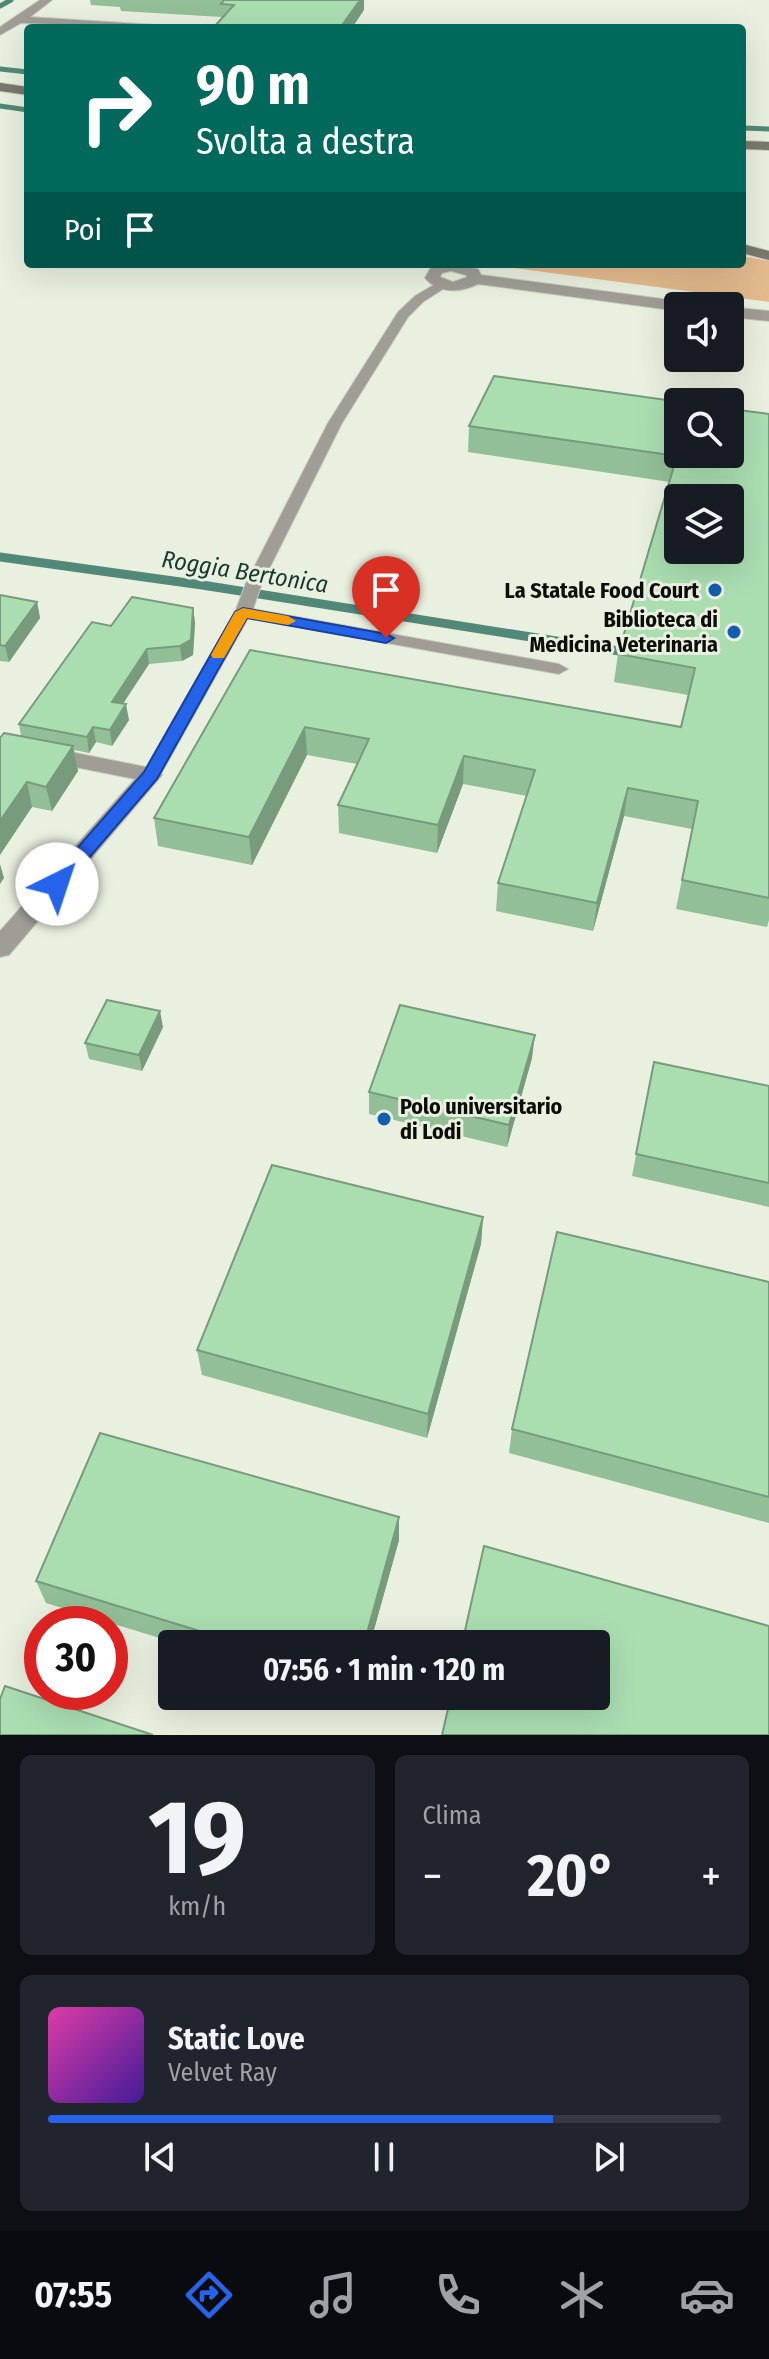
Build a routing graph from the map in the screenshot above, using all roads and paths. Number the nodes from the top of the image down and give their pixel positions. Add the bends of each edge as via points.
1 (47, 0) edge
2 (16, 19) junction
3 (94, 24) edge
4 (0, 32) edge
5 (0, 87) edge
6 (24, 90) edge
7 (746, 145) edge
8 (769, 146) edge
9 (746, 251) edge
10 (768, 256) edge
11 (472, 271) edge
12 (443, 272) edge
13 (664, 304) edge
14 (744, 313) edge
15 (769, 316) edge
16 (244, 608) junction
17 (559, 669) dead end
18 (0, 745) edge
19 (151, 775) junction
20 (0, 948) edge

1 - 2 street
2 - 3 street
2 - 4 street
5 - 6 main road
7 - 8 main road
9 - 10 main road
11 - 12 street via 464,285
11 - 13 street
12 - 16 lane via 403,315 324,443
14 - 15 street
16 - 17 lane
16 - 19 lane
18 - 19 street
19 - 20 street

